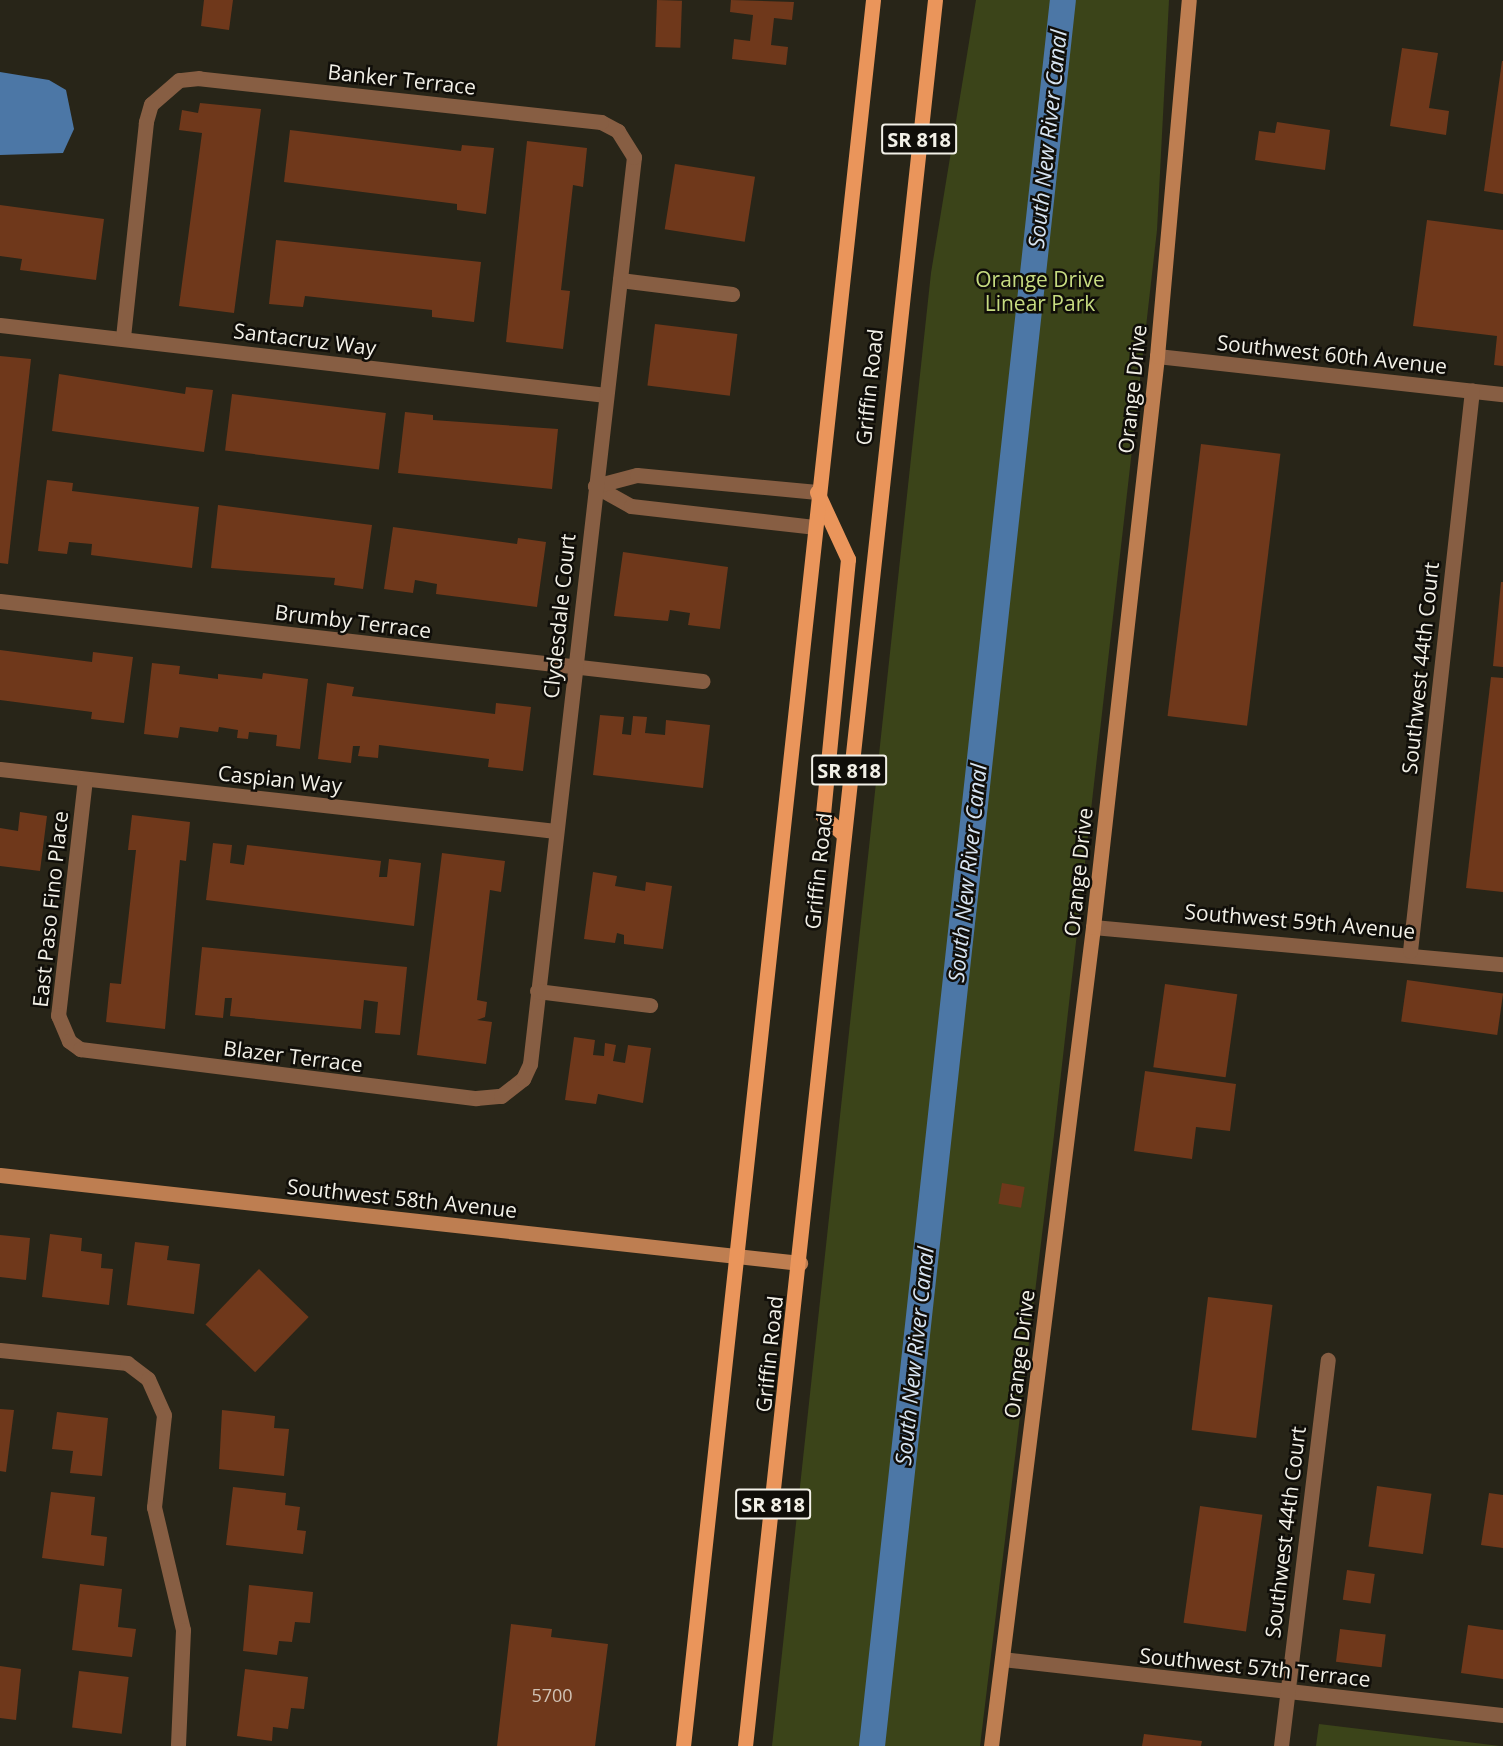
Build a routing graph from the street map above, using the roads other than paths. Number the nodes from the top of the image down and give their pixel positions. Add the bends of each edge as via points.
1 (873, 0) edge
2 (935, 0) edge
3 (1189, 0) edge
4 (628, 144) joint
5 (620, 280) junction
6 (732, 294) dead end
7 (0, 326) edge
8 (123, 339) junction
9 (1157, 356) junction
10 (1472, 390) junction
11 (1503, 394) edge
12 (606, 396) junction
13 (595, 486) junction
14 (817, 492) junction
15 (814, 527) junction
16 (0, 601) edge
17 (575, 668) junction
18 (702, 681) dead end
19 (0, 769) edge
20 (85, 779) junction
21 (556, 831) junction
22 (842, 833) junction
23 (1093, 927) junction
24 (1410, 951) junction
25 (1503, 963) edge
26 (537, 991) junction
27 (650, 1005) dead end
28 (69, 1041) joint
29 (513, 1089) joint
30 (0, 1175) edge
31 (739, 1256) junction
32 (800, 1263) junction
33 (0, 1350) edge
34 (1328, 1360) dead end
35 (1002, 1659) junction
36 (1286, 1692) junction
37 (1503, 1715) edge
38 (178, 1746) edge
39 (683, 1746) edge
40 (745, 1746) edge
41 (991, 1746) edge
42 (1281, 1746) edge

1 - 14 main road, Griffin Road / SR 818
2 - 22 main road, Griffin Road / SR 818
3 - 9 street, Orange Drive
4 - 5 street, Clydesdale Court via 634,178
4 - 8 street, Banker Terrace via 601,122 200,78 179,80 152,104 146,122
5 - 6 street
5 - 12 street, Clydesdale Court
7 - 8 street, Santacruz Way
8 - 12 street, Santacruz Way
9 - 10 street, Southwest 60th Avenue
9 - 23 street, Orange Drive
10 - 11 street, Southwest 60th Avenue
10 - 24 street, Southwest 44th Court
12 - 13 street, Clydesdale Court
13 - 14 street via 637,475
13 - 15 street via 631,506
13 - 17 street, Clydesdale Court
14 - 15 main road, Griffin Road / SR 818
14 - 22 main road via 848,559 823,816
15 - 31 main road, Griffin Road / SR 818
16 - 17 street, Brumby Terrace
17 - 18 street, Brumby Terrace
17 - 21 street, Clydesdale Court
19 - 20 street, Caspian Way
20 - 21 street, Caspian Way
20 - 28 street, East Paso Fino Place via 58,1015
21 - 26 street, Clydesdale Court
22 - 32 main road, Griffin Road / SR 818
23 - 24 street, Southwest 59th Avenue
23 - 35 street, Orange Drive
24 - 25 street, Southwest 59th Avenue
26 - 27 street
26 - 29 street, Clydesdale Court via 530,1064
28 - 29 street, Blazer Terrace via 116,1057 464,1097 488,1099
30 - 31 street, Southwest 58th Avenue
31 - 32 street, Southwest 58th Avenue
31 - 39 main road, Griffin Road / SR 818
32 - 40 main road, Griffin Road / SR 818
33 - 38 street via 127,1363 148,1379 164,1415 154,1507 183,1630
34 - 36 street, Southwest 44th Court
35 - 36 street, Southwest 57th Terrace
35 - 41 street, Orange Drive
36 - 37 street, Southwest 57th Terrace
36 - 42 street, Southwest 44th Court

